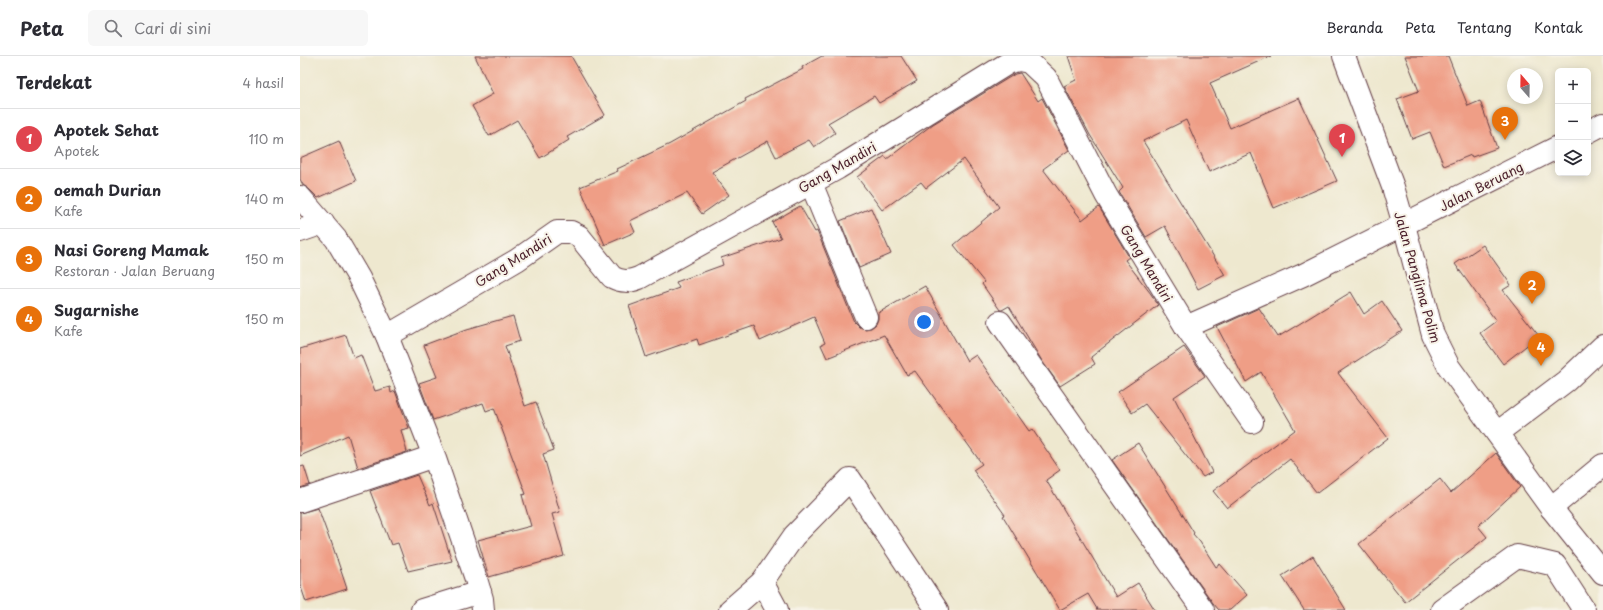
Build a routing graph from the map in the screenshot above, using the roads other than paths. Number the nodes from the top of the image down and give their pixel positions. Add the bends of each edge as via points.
1 (1344, 56) edge
2 (1603, 124) edge
3 (1591, 130) edge
4 (1555, 148) edge
5 (811, 183) junction
6 (300, 197) edge
7 (323, 223) junction
8 (1404, 224) junction
9 (300, 231) edge
10 (866, 317) dead end
11 (1000, 322) dead end
12 (1186, 327) junction
13 (387, 336) junction
14 (1603, 346) edge
15 (1252, 422) dead end
16 (1497, 433) junction
17 (434, 456) junction
18 (1603, 465) edge
19 (300, 501) edge
20 (1551, 508) junction
21 (1603, 572) edge
22 (762, 582) junction
23 (481, 601) edge
24 (422, 610) edge
25 (730, 610) edge
26 (777, 610) edge
27 (937, 610) edge
28 (1203, 610) edge
29 (1442, 610) edge
30 (1584, 610) edge

1 - 8 street, Jalan Panglima Polim via 1393,187
2 - 3 street
4 - 8 street, Jalan Beruang
5 - 10 street
5 - 12 street, Gang Mandiri via 1003,65 1019,60 1029,62 1046,78 1106,195
5 - 13 street, Gang Mandiri via 629,282 612,277 579,236 571,232 557,232 517,260
6 - 7 street
7 - 9 street
7 - 13 street via 336,239 359,278
8 - 12 street via 1303,275
8 - 16 street, Jalan Panglima Polim via 1428,318 1440,351 1448,367
11 - 28 street
12 - 15 street, Gang Mandiri
13 - 17 street
14 - 16 street via 1566,381
16 - 20 street, Jalan Panglima Polim
17 - 19 street
17 - 23 street
18 - 20 street
20 - 21 street, Jalan Panglima Polim
22 - 25 street
22 - 26 street
22 - 27 street via 794,536 850,479
23 - 24 street
29 - 30 street via 1517,556 1554,565

